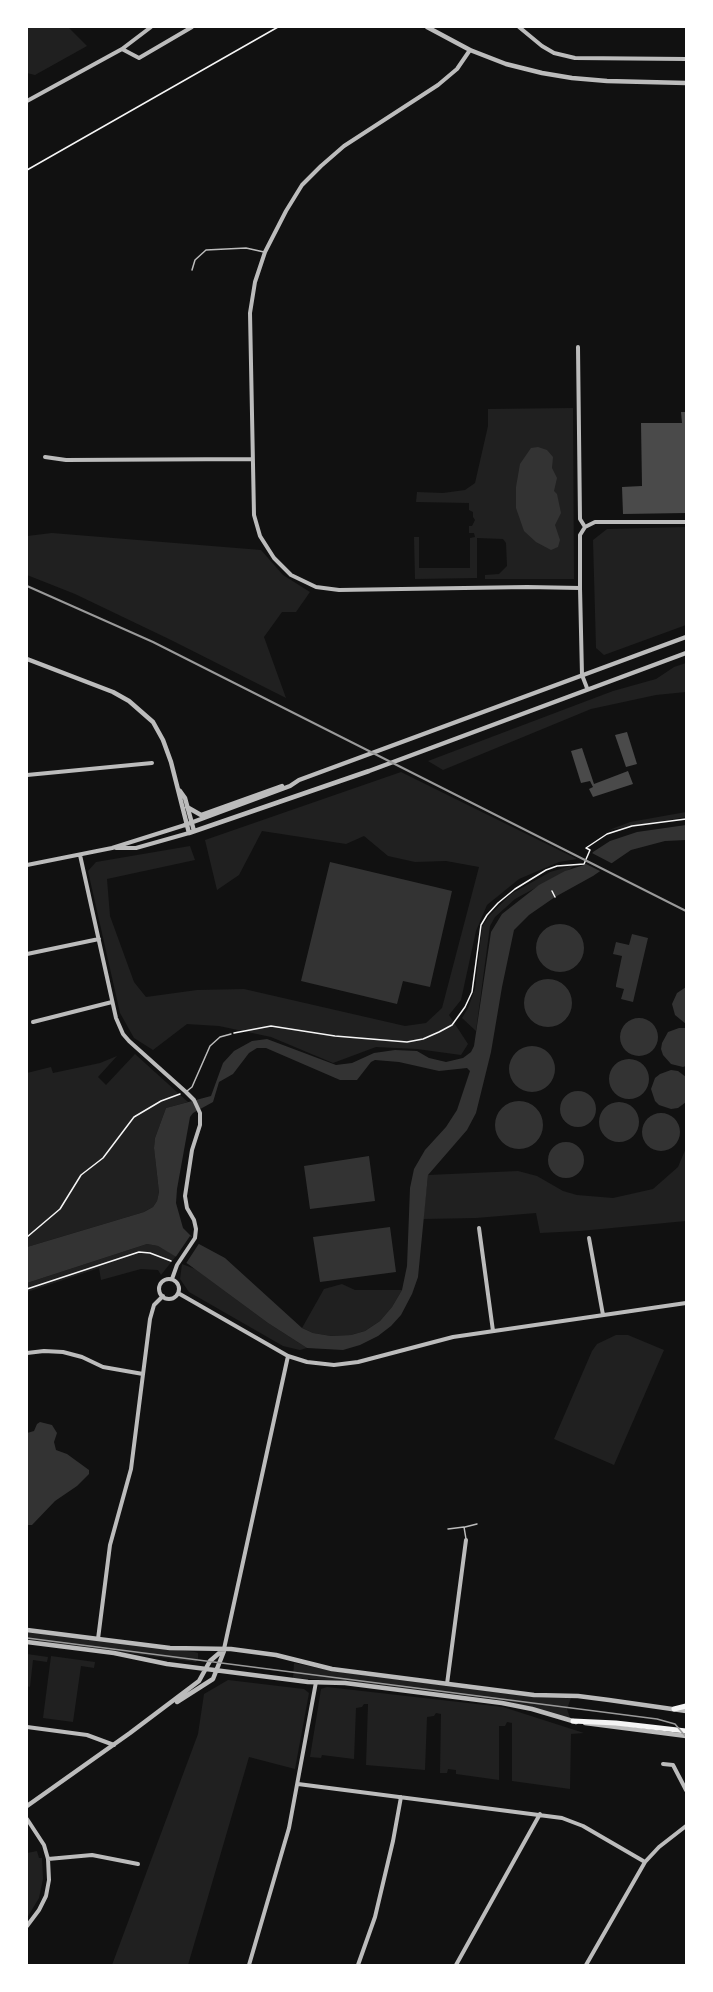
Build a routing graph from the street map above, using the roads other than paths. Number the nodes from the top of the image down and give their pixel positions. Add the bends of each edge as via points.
1 (151, 27) edge
2 (192, 27) edge
3 (427, 27) edge
4 (519, 27) edge
5 (122, 49) junction
6 (470, 50) junction
7 (686, 59) edge
8 (686, 83) edge
9 (27, 101) edge
10 (265, 252) junction
11 (192, 270) dead end
12 (578, 347) dead end
13 (45, 457) dead end
14 (252, 459) junction
15 (686, 522) edge
16 (585, 527) junction
17 (580, 588) junction
18 (686, 637) edge
19 (686, 652) edge
20 (27, 659) edge
21 (582, 675) junction
22 (587, 688) junction
23 (152, 763) dead end
24 (27, 775) edge
25 (299, 780) junction
26 (179, 789) junction
27 (187, 807) junction
28 (192, 822) junction
29 (185, 825) junction
30 (192, 832) junction
31 (112, 848) junction
32 (80, 855) junction
33 (27, 865) edge
34 (99, 939) junction
35 (27, 954) edge
36 (112, 1002) junction
37 (33, 1022) dead end
38 (231, 1034) road end
39 (186, 1092) junction
40 (479, 1228) dead end
41 (589, 1238) dead end
42 (172, 1280) junction
43 (178, 1293) junction
44 (163, 1296) junction
45 (686, 1303) edge
46 (603, 1315) junction
47 (493, 1331) junction
48 (27, 1353) edge
49 (288, 1356) junction
50 (143, 1374) junction
51 (477, 1524) dead end
52 (464, 1527) junction
53 (448, 1529) dead end
54 (466, 1540) joint
55 (27, 1630) edge
56 (98, 1639) junction
57 (27, 1642) edge
58 (224, 1649) junction
59 (206, 1669) junction
60 (217, 1670) junction
61 (316, 1682) junction
62 (447, 1684) junction
63 (686, 1706) edge
64 (674, 1709) junction
65 (160, 1711) junction
66 (686, 1711) edge
67 (573, 1721) junction
68 (27, 1727) edge
69 (686, 1731) edge
70 (686, 1736) edge
71 (114, 1745) junction
72 (663, 1764) dead end
73 (298, 1784) junction
74 (686, 1790) edge
75 (401, 1797) junction
76 (27, 1806) edge
77 (540, 1814) junction
78 (27, 1819) edge
79 (686, 1826) edge
80 (48, 1859) junction
81 (645, 1862) junction
82 (138, 1863) dead end
83 (27, 1926) edge
84 (249, 1965) edge
85 (358, 1965) edge
86 (456, 1965) edge
87 (586, 1965) edge

1 - 5 street
2 - 5 street via 139,58
3 - 6 street
4 - 7 street via 554,53 575,58
5 - 9 street
6 - 8 street via 506,64 572,78
6 - 10 street via 457,69 438,85 344,146 321,166 302,186
10 - 11 lane via 246,248 206,250 195,260
10 - 14 street via 250,313
12 - 16 street via 580,519
13 - 14 street
14 - 17 street via 254,515 260,536 291,575 315,587 339,591
15 - 16 street via 595,522
16 - 17 street via 580,535
17 - 21 street
18 - 21 street
19 - 22 street
20 - 26 street via 112,692 140,710 153,722 163,740
21 - 22 street
21 - 25 street
22 - 30 street via 369,771
23 - 24 street
25 - 27 street via 201,814
25 - 28 street
26 - 27 street
26 - 29 street
27 - 28 street
28 - 29 street
28 - 30 street
29 - 30 street
29 - 31 street
30 - 31 street via 136,848
31 - 32 street
32 - 33 street
32 - 34 street
34 - 35 street
34 - 36 street
36 - 37 street
36 - 39 street via 123,1034
38 - 39 lane via 210,1046 192,1087
39 - 42 street via 200,1113 185,1196 196,1229
40 - 47 street
41 - 46 street
42 - 43 street
42 - 44 street via 161,1282 159,1290
43 - 44 street via 172,1298
43 - 49 street
44 - 50 street via 152,1311
45 - 46 street
46 - 47 street
47 - 49 street via 334,1365
48 - 50 street via 63,1352 103,1367
49 - 58 street
50 - 56 street via 130,1469 110,1545
51 - 52 lane
52 - 53 lane
52 - 54 lane
54 - 62 street
55 - 56 street
56 - 58 street via 170,1648
57 - 59 street
58 - 59 street
58 - 60 street
58 - 62 street via 276,1655 332,1669
59 - 60 street
59 - 65 street via 199,1681
60 - 61 street
60 - 65 street via 204,1686
61 - 67 street via 502,1703
61 - 73 street
62 - 64 street
63 - 64 main road
64 - 66 street
65 - 71 street
67 - 69 main road
67 - 70 street
68 - 71 street via 87,1735
71 - 76 street
72 - 74 street via 673,1766
73 - 75 street
73 - 84 street via 284,1848
75 - 77 street
75 - 85 street via 375,1917
77 - 81 street via 583,1826
77 - 86 street
78 - 80 street
79 - 81 street
80 - 82 street via 92,1855
80 - 83 street via 46,1896
81 - 87 street

